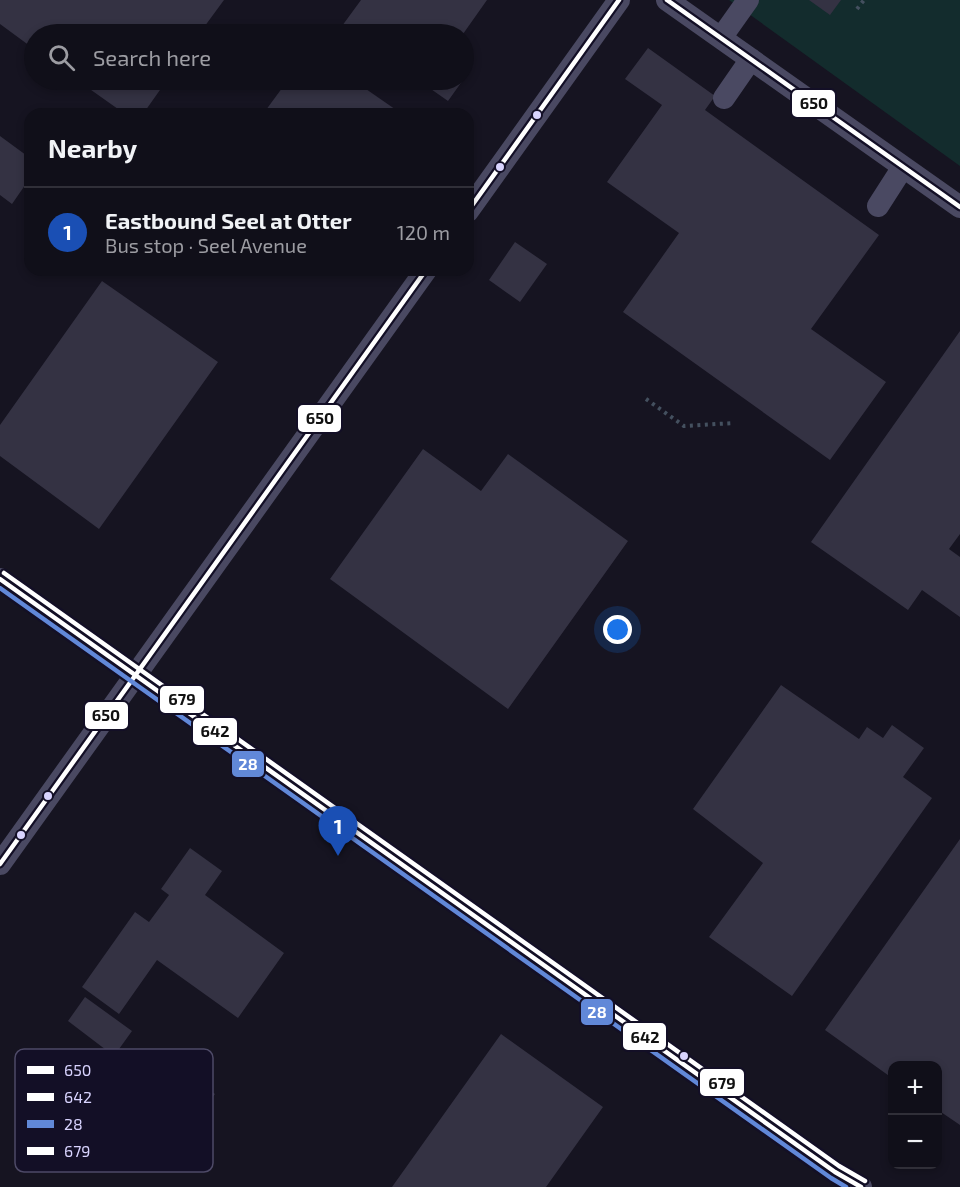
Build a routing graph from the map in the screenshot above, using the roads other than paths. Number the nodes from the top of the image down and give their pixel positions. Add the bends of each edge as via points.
1 (619, 0) edge
2 (668, 0) edge
3 (748, 0) edge
4 (691, 7) edge
5 (721, 38) junction
6 (751, 59) junction
7 (724, 98) dead end
8 (903, 167) junction
9 (474, 203) edge
10 (878, 206) dead end
11 (960, 207) edge
12 (422, 276) edge
13 (0, 579) edge
14 (136, 676) junction
15 (0, 864) edge
16 (843, 1179) edge
17 (861, 1187) edge

1 - 9 street
2 - 4 street
3 - 5 street
4 - 5 street
5 - 6 street
6 - 7 street
6 - 8 street
8 - 10 street
8 - 11 street
12 - 14 street
13 - 14 street
14 - 15 street
14 - 16 street
16 - 17 street

